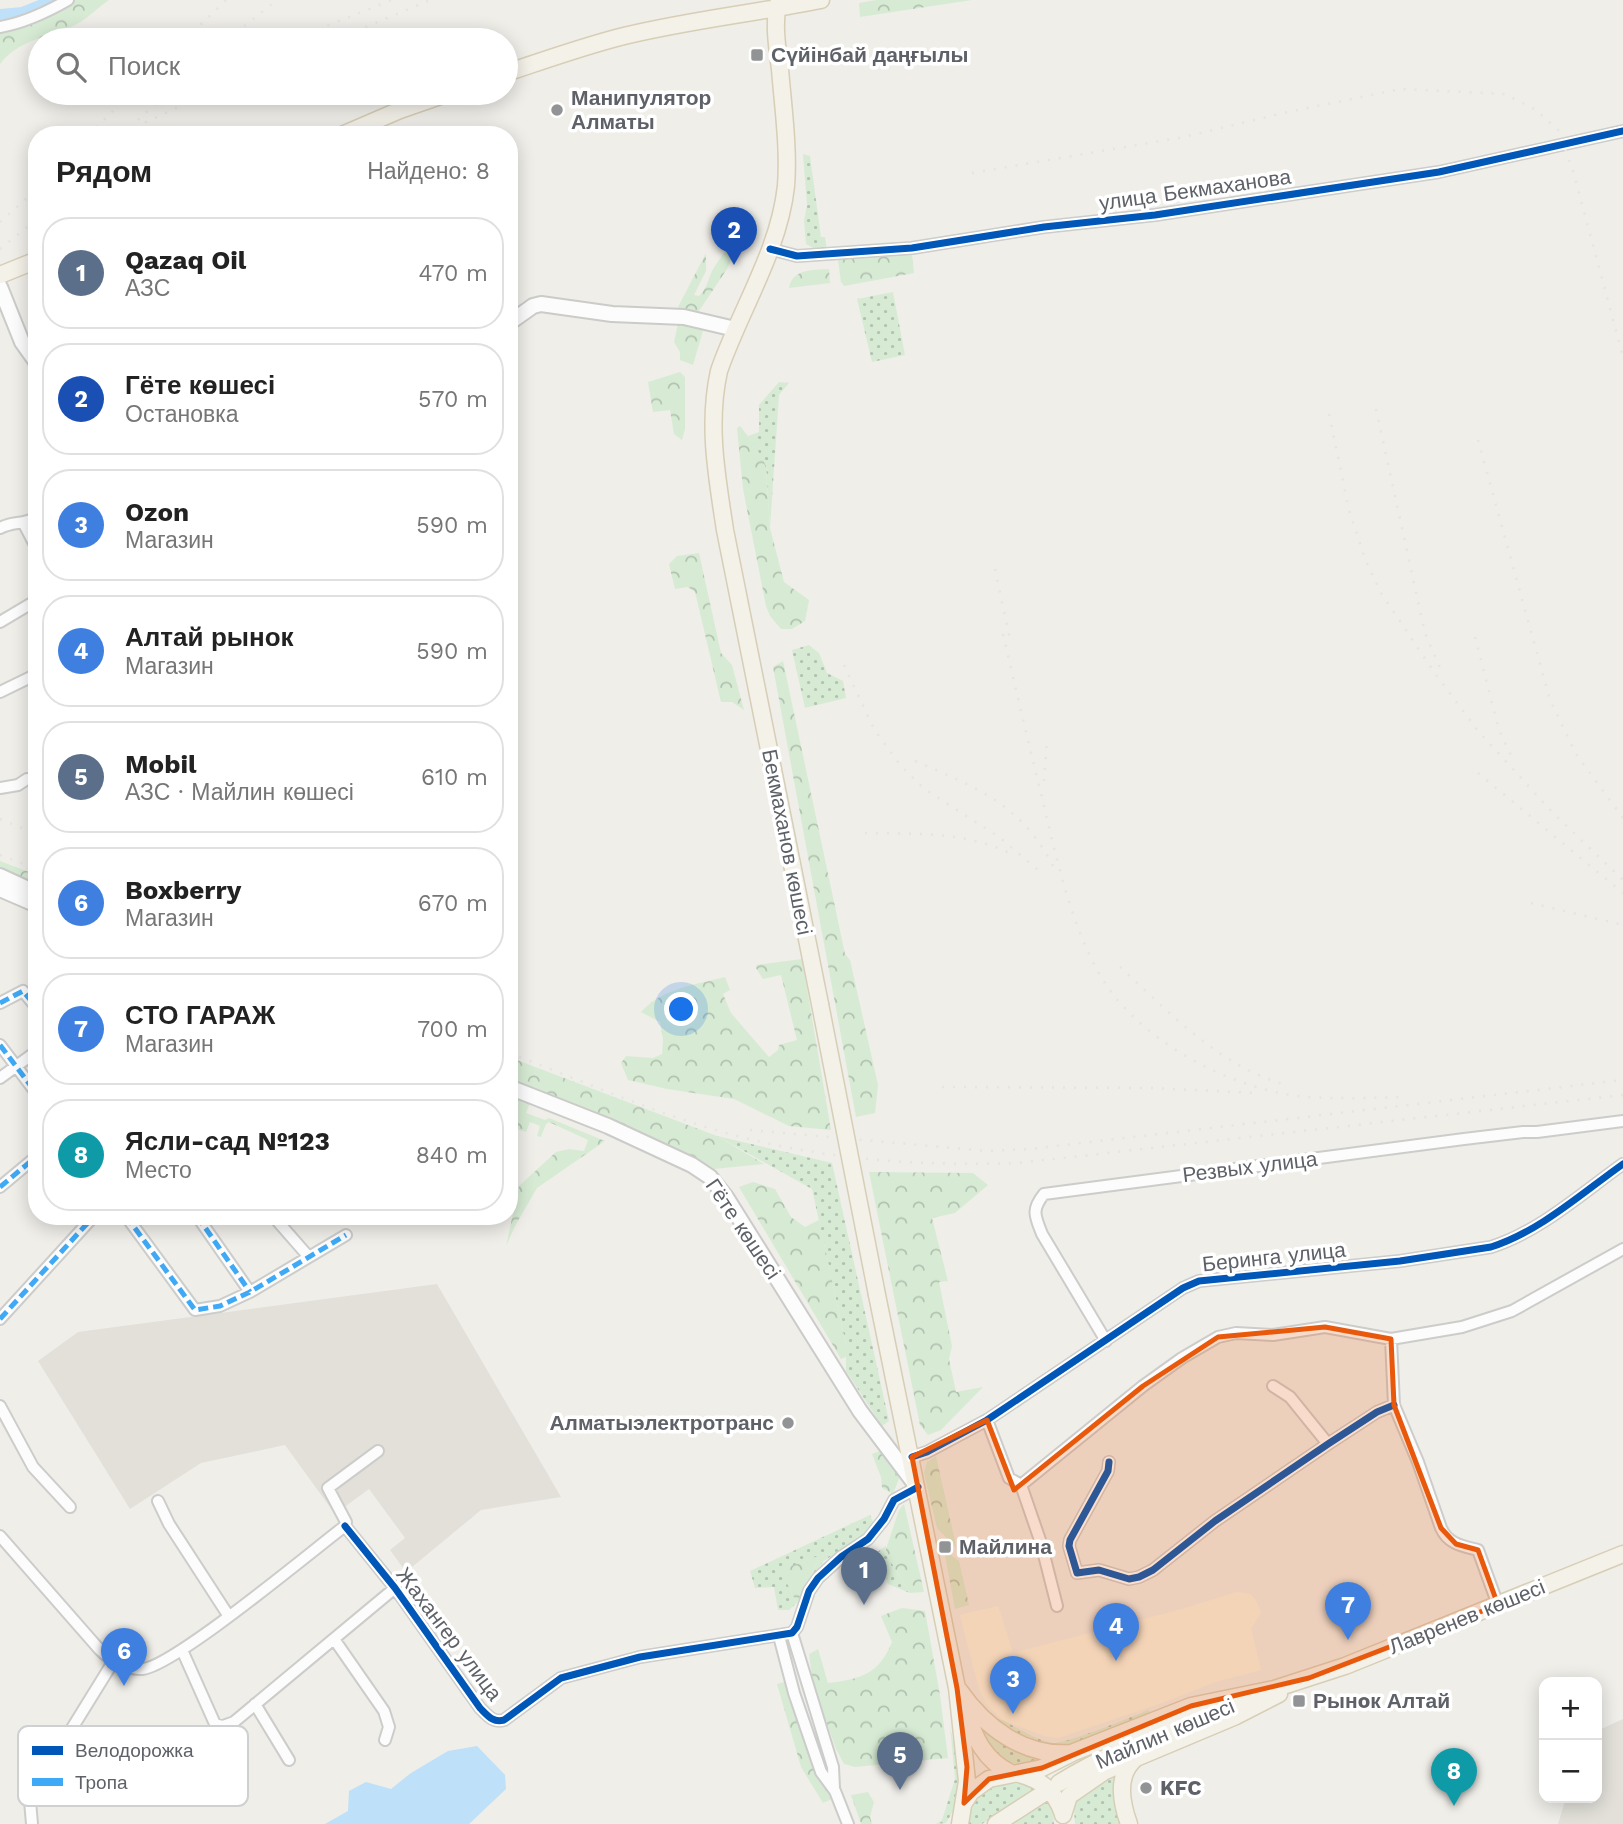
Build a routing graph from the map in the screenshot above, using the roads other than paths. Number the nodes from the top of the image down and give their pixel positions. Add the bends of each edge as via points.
1 (68, 0) edge
2 (821, 0) edge
3 (778, 4) edge
4 (0, 27) edge
5 (518, 69) edge
6 (414, 105) edge
7 (363, 126) edge
8 (1623, 131) edge
9 (770, 249) junction
10 (28, 264) edge
11 (0, 275) edge
12 (0, 287) edge
13 (518, 317) edge
14 (735, 329) junction
15 (28, 350) edge
16 (28, 522) edge
17 (24, 524) junction
18 (0, 528) edge
19 (28, 532) edge
20 (28, 608) edge
21 (0, 622) edge
22 (28, 678) edge
23 (0, 692) edge
24 (27, 779) dead end
25 (0, 788) edge
26 (0, 876) edge
27 (0, 888) edge
28 (28, 889) edge
29 (28, 901) edge
30 (28, 997) edge
31 (0, 1003) edge
32 (0, 1045) edge
33 (28, 1058) edge
34 (16, 1066) junction
35 (0, 1077) edge
36 (28, 1082) edge
37 (518, 1091) edge
38 (1623, 1121) edge
39 (28, 1164) edge
40 (1623, 1164) edge
41 (0, 1188) edge
42 (85, 1225) edge
43 (133, 1225) edge
44 (203, 1225) edge
45 (281, 1225) edge
46 (346, 1235) dead end
47 (1623, 1249) edge
48 (307, 1256) junction
49 (250, 1292) junction
50 (0, 1319) edge
51 (1391, 1339) junction
52 (1106, 1341) junction
53 (1273, 1387) dead end
54 (1394, 1405) junction
55 (0, 1406) edge
56 (902, 1412) junction
57 (987, 1420) junction
58 (874, 1431) junction
59 (1328, 1444) junction
60 (378, 1451) dead end
61 (912, 1457) junction
62 (1109, 1462) dead end
63 (1021, 1485) junction
64 (918, 1487) junction
65 (158, 1501) dead end
66 (71, 1507) dead end
67 (345, 1526) junction
68 (0, 1536) edge
69 (1623, 1554) edge
70 (395, 1588) junction
71 (1498, 1605) junction
72 (1057, 1606) dead end
73 (228, 1615) junction
74 (792, 1633) junction
75 (779, 1636) junction
76 (334, 1639) junction
77 (183, 1650) junction
78 (113, 1662) junction
79 (1309, 1678) junction
80 (957, 1688) junction
81 (1274, 1689) junction
82 (255, 1704) junction
83 (73, 1726) edge
84 (385, 1740) dead end
85 (1074, 1752) junction
86 (1138, 1757) junction
87 (289, 1760) dead end
88 (1015, 1774) junction
89 (1059, 1783) dead end
90 (835, 1791) junction
91 (1041, 1795) dead end
92 (30, 1806) edge
93 (962, 1812) edge
94 (1064, 1821) edge
95 (32, 1824) edge
96 (848, 1824) edge
97 (951, 1824) edge
98 (996, 1824) edge
99 (1129, 1824) edge

1 - 4 street
2 - 3 main road
3 - 5 main road via 626,35
3 - 9 main road, Бекмаханов көшесі via 776,34 787,166
6 - 7 main road
8 - 9 street, улица Бекмаханова via 1439,173 1155,215 912,248 797,256
9 - 14 main road, Бекмаханов көшесі
10 - 11 main road
12 - 15 main road
13 - 14 main road via 541,304 612,314 684,317
14 - 56 main road, Бекмаханов көшесі, bridge via 714,393 713,454
16 - 17 street
17 - 18 street
17 - 19 street
20 - 21 street
22 - 23 street
24 - 25 street
26 - 28 main road
27 - 29 main road
30 - 31 street via 23,991
32 - 34 street
33 - 34 street
34 - 35 street
34 - 36 street
37 - 58 main road, Гёте көшесі via 608,1126 710,1177
38 - 52 street, Резвых улица via 1044,1194 1034,1215 1042,1234
39 - 41 street
40 - 52 street, Беринга улица via 1503,1243 1401,1261 1199,1281
42 - 50 street
43 - 49 street via 195,1310 220,1306
44 - 49 street
45 - 48 street
46 - 48 street
47 - 51 street via 1512,1311 1462,1327
48 - 49 street
51 - 54 street
51 - 63 street via 1325,1327 1218,1337 1143,1387
52 - 57 street, Беринга улица
53 - 59 street via 1290,1397
54 - 59 street
54 - 71 street via 1445,1537 1478,1550
55 - 66 street via 33,1467
56 - 58 main road via 892,1435
56 - 61 main road, Бекмаханов көшесі
57 - 61 street, Беринга улица
57 - 63 street via 1009,1478
58 - 64 main road, Гёте көшесі
59 - 62 street via 1153,1570 1129,1579 1099,1570 1077,1573 1069,1546
60 - 67 street, Жахангер улица via 328,1488
61 - 64 main road, Бекмаханов көшесі
63 - 72 street
64 - 74 street via 894,1500 868,1539 818,1578
64 - 80 main road, Бекмаханов көшесі
65 - 73 street
67 - 70 street, Жахангер улица
67 - 73 street
68 - 78 street
69 - 71 main road, Лавренев көшесі
70 - 75 street, Жахангер улица via 480,1708 498,1721 561,1678 640,1657
70 - 76 street, Жахангер улица
71 - 79 main road, Лавренев көшесі
73 - 77 street
74 - 75 street
74 - 90 street via 833,1767
75 - 90 street via 821,1772
76 - 82 street, Жахангер улица
76 - 84 street via 384,1711 389,1727
77 - 78 street via 142,1669
77 - 82 street, Жахангер улица via 215,1724 234,1722
78 - 83 street
79 - 81 main road, Лавренев көшесі
79 - 86 main road, Лавренев көшесі via 1236,1716
80 - 85 main road via 974,1712 999,1732 1035,1749
80 - 88 main road, Бекмаханов көшесі via 978,1743 992,1762
80 - 93 main road, Бекмаханов көшесі via 967,1767
81 - 85 main road, Лавренев көшесі via 1191,1706
81 - 89 main road, Майлин көшесі via 1132,1745
82 - 87 street
85 - 88 main road, Лавренев көшесі via 1042,1768
86 - 94 main road, Лавренев көшесі via 1079,1787 1065,1802
86 - 99 main road via 1128,1765 1122,1784
88 - 93 main road, Лавренев көшесі via 989,1779 971,1792
88 - 94 main road, Бекмаханов көшесі via 1041,1782 1054,1794
90 - 96 street
91 - 98 main road
92 - 95 street
93 - 97 main road

